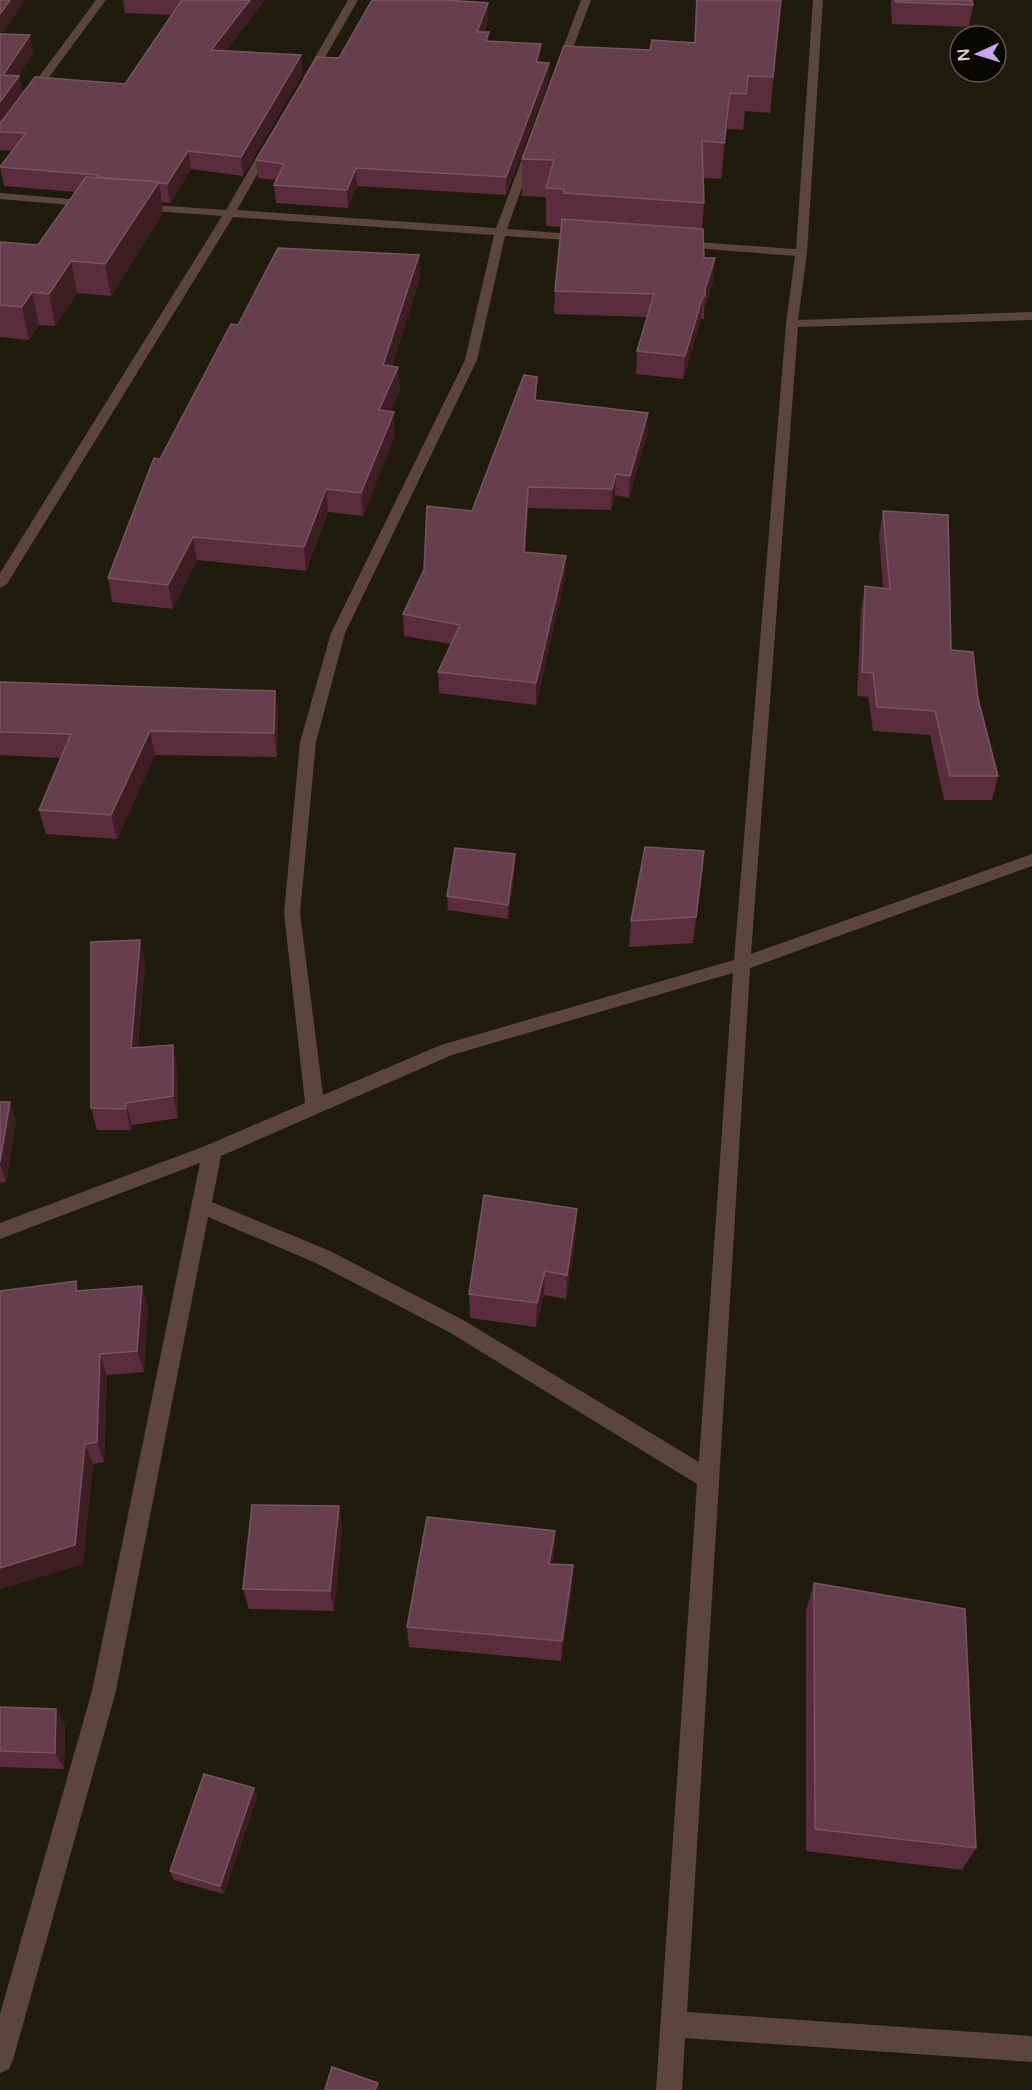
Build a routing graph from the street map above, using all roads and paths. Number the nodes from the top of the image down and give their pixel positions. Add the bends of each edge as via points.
1 (100, 0) edge
2 (352, 0) edge
3 (586, 0) edge
4 (818, 0) edge
5 (557, 77) edge
6 (299, 92) edge
7 (276, 132) edge
8 (537, 133) edge
9 (0, 136) edge
10 (0, 196) edge
11 (103, 204) edge
12 (126, 206) edge
13 (228, 214) junction
14 (500, 232) junction
15 (593, 238) edge
16 (674, 244) edge
17 (801, 253) junction
18 (1032, 316) edge
19 (792, 324) junction
20 (0, 584) edge
21 (1032, 860) edge
22 (742, 964) junction
23 (315, 1106) junction
24 (213, 1151) junction
25 (202, 1206) junction
26 (0, 1231) edge
27 (708, 1479) junction
28 (673, 2024) junction
29 (1032, 2049) edge
30 (0, 2060) edge
31 (669, 2090) edge

1 - 9 street
2 - 6 street
3 - 5 street
4 - 17 street
7 - 13 street
8 - 14 street
10 - 11 street
12 - 13 street
13 - 14 street
13 - 20 street
14 - 15 street
14 - 23 street via 471,360 338,633 308,742 292,913
16 - 17 street
17 - 19 street
18 - 19 street
19 - 22 street
21 - 22 street
22 - 23 street via 447,1050
22 - 27 street
23 - 24 street
24 - 25 street
24 - 26 street
25 - 27 street via 323,1257 456,1326
25 - 30 street via 104,1691
27 - 28 street
28 - 29 street
28 - 31 street

